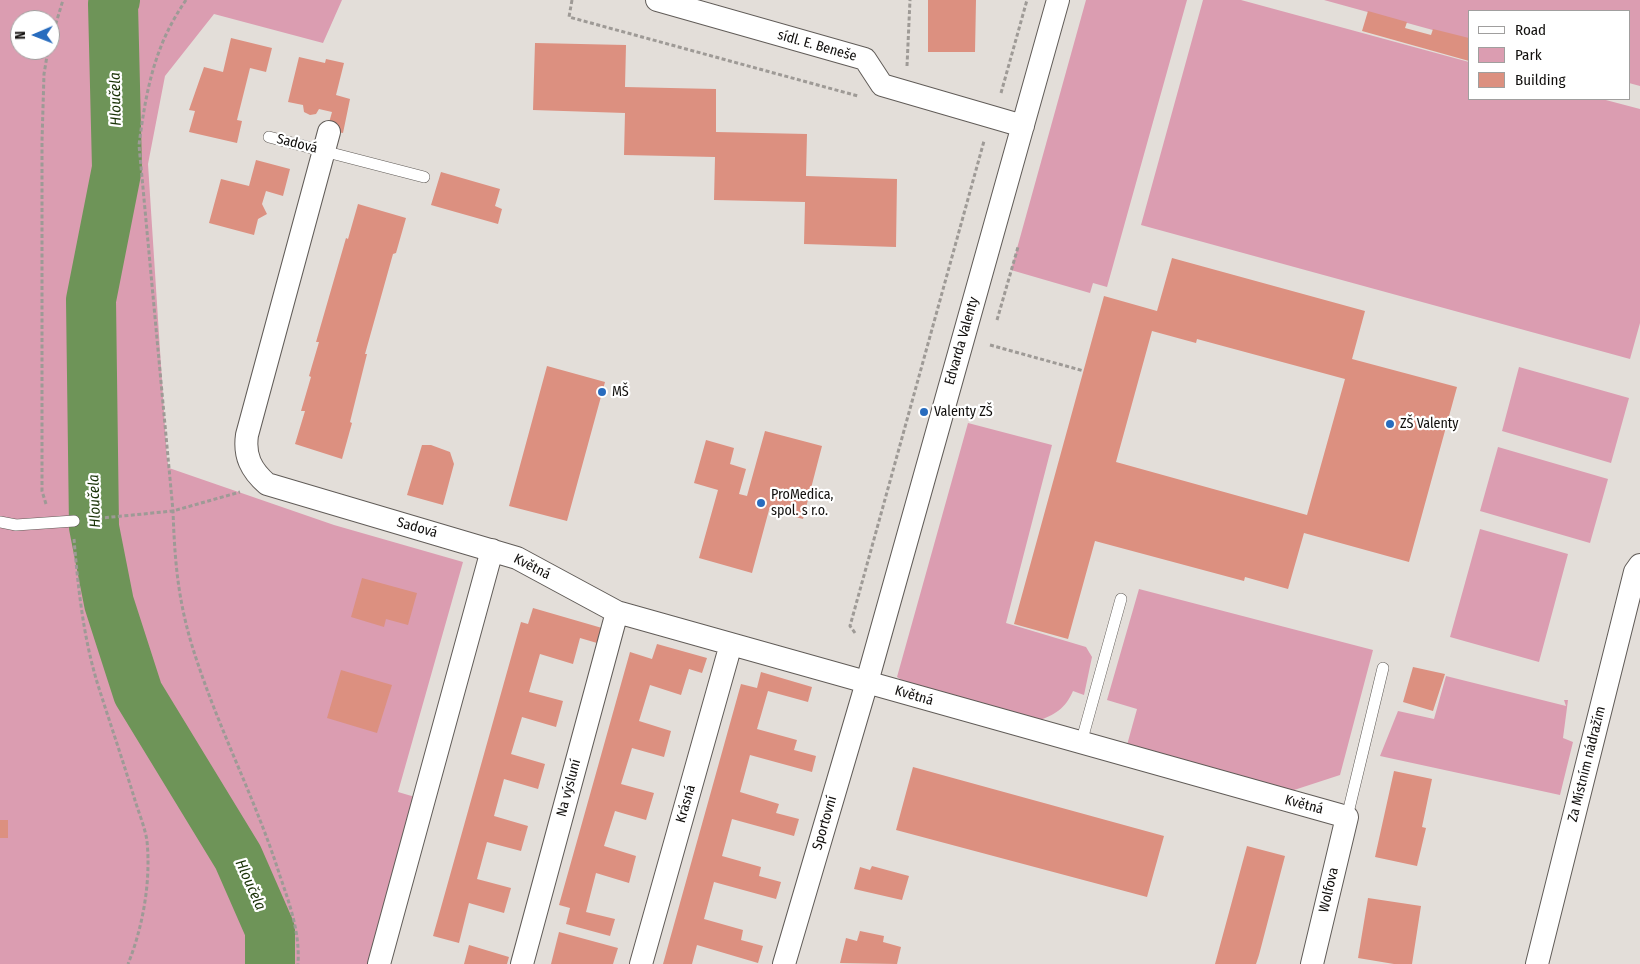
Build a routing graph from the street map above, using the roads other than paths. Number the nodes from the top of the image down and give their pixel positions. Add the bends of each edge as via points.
1 (1058, 0) edge
2 (667, 1) edge
3 (1022, 126) junction
4 (269, 137) dead end
5 (327, 141) junction
6 (424, 177) dead end
7 (73, 521) road end
8 (0, 522) edge
9 (492, 550) junction
10 (1640, 565) edge
11 (1121, 599) dead end
12 (616, 612) junction
13 (730, 644) junction
14 (1383, 668) dead end
15 (867, 682) junction
16 (1081, 742) junction
17 (1347, 817) junction
18 (379, 964) edge
19 (522, 964) edge
20 (641, 964) edge
21 (784, 964) edge
22 (1312, 964) edge
23 (1537, 964) edge

1 - 3 street, Edvarda Valenty
2 - 3 street, sídl. E. Beneše via 865,59 882,85 990,124
3 - 15 street, Edvarda Valenty
4 - 5 lane, Sadová
5 - 6 lane, Sadová
5 - 9 street, Sadová via 246,445 247,459 254,472 267,484
7 - 8 lane via 16,525
9 - 12 street, Květná via 517,558
9 - 18 street
10 - 23 street, Za Místním nádražím via 1635,572
11 - 16 lane
12 - 13 street, Květná
12 - 19 street, Na výsluní
13 - 15 street, Květná
13 - 20 street, Krásná
14 - 17 lane
15 - 16 street, Květná
15 - 21 street, Sportovní
16 - 17 street, Květná
17 - 22 street, Wolfova

